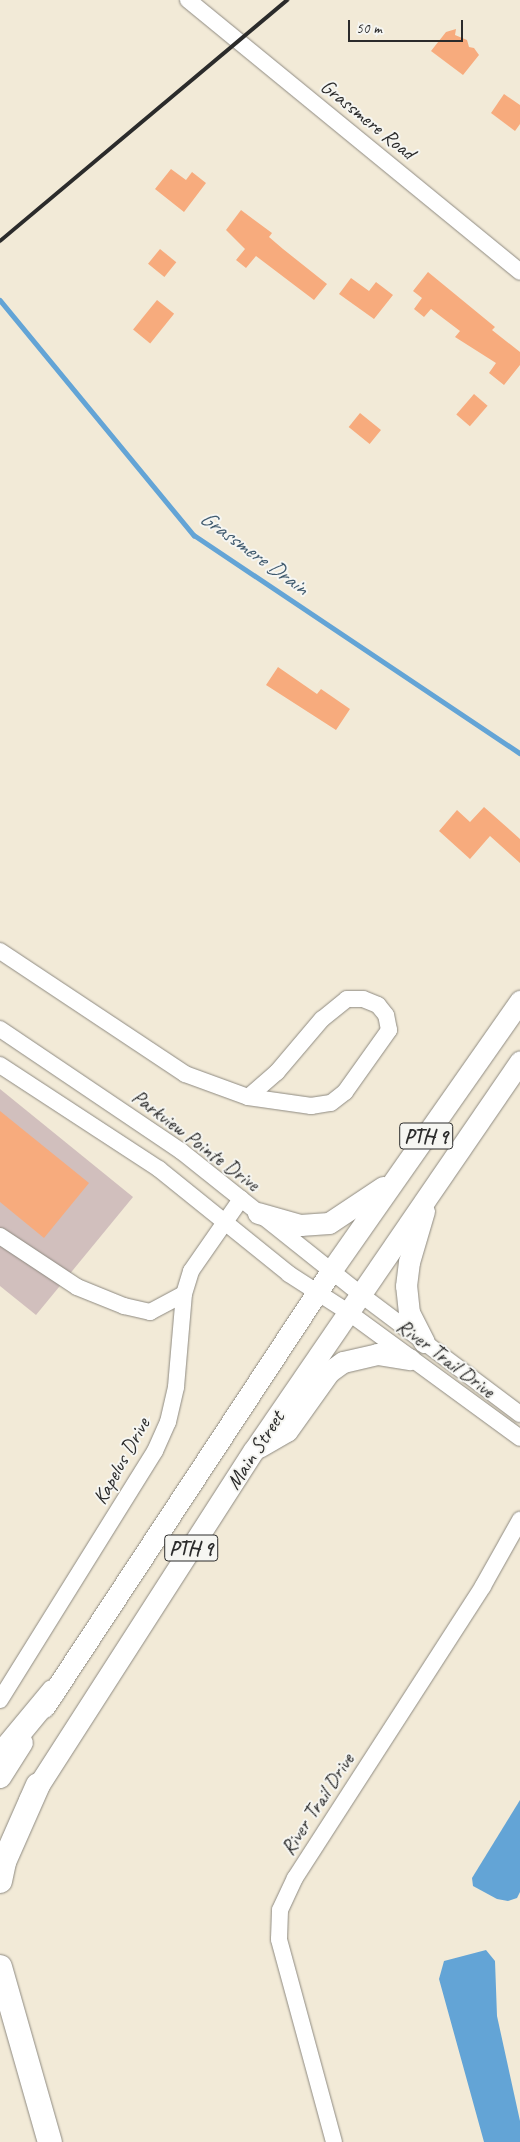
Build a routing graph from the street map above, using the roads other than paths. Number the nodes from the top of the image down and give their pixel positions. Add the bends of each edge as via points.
1 (188, 0) edge
2 (520, 272) edge
3 (0, 951) edge
4 (520, 1001) edge
5 (0, 1029) edge
6 (520, 1061) edge
7 (0, 1065) edge
8 (248, 1097) junction
9 (398, 1176) junction
10 (430, 1192) junction
11 (241, 1200) junction
12 (258, 1213) junction
13 (224, 1222) junction
14 (0, 1236) edge
15 (331, 1272) junction
16 (318, 1292) junction
17 (184, 1294) junction
18 (360, 1294) junction
19 (348, 1312) junction
20 (424, 1342) junction
21 (410, 1359) junction
22 (520, 1414) edge
23 (520, 1438) edge
24 (254, 1450) junction
25 (520, 1520) edge
26 (54, 1692) junction
27 (0, 1700) edge
28 (0, 1756) edge
29 (0, 1777) edge
30 (38, 1785) junction
31 (0, 1845) edge
32 (0, 1881) edge
33 (1, 1976) edge
34 (50, 2142) edge
35 (334, 2142) edge

1 - 2 street, Grassmere Road
3 - 8 street via 185,1074
4 - 9 main road, Main Street / PTH 9
5 - 11 street, Parkview Pointe Drive via 181,1151
6 - 10 main road, Main Street / PTH 9
7 - 13 street via 159,1169
8 - 8 street via 311,1106 331,1103 346,1092 389,1030 386,1015 378,1005 347,999 322,1019 277,1072
9 - 12 main road via 329,1223 300,1226
9 - 15 main road, Main Street / PTH 9
10 - 18 main road, Main Street / PTH 9
10 - 20 main road via 409,1262 406,1286 409,1313
11 - 12 street, Parkview Pointe Drive
11 - 13 street, Kapelus Drive
12 - 15 street, Parkview Pointe Drive
13 - 16 street
13 - 17 street, Kapelus Drive via 191,1271
14 - 17 street via 77,1287 124,1306 150,1312
15 - 16 main road, Main Street / PTH 9
15 - 18 street, Parkview Pointe Drive
16 - 19 street
16 - 26 main road, Main Street / PTH 9
17 - 27 street, Kapelus Drive via 176,1387 168,1422 155,1451
18 - 19 main road, Main Street / PTH 9
18 - 20 street, River Trail Drive
19 - 21 street, River Trail Drive
19 - 24 main road, Main Street / PTH 9
20 - 22 street, River Trail Drive
21 - 23 street, River Trail Drive
21 - 24 main road via 377,1354 343,1362 329,1372 287,1431
24 - 30 main road, Main Street / PTH 9
25 - 35 street, River Trail Drive via 483,1586 295,1878 280,1910 279,1940
26 - 28 highway
26 - 29 main road, Main Street / PTH 9
30 - 31 main road, Main Street / PTH 9
30 - 32 highway via 4,1862
33 - 34 highway

